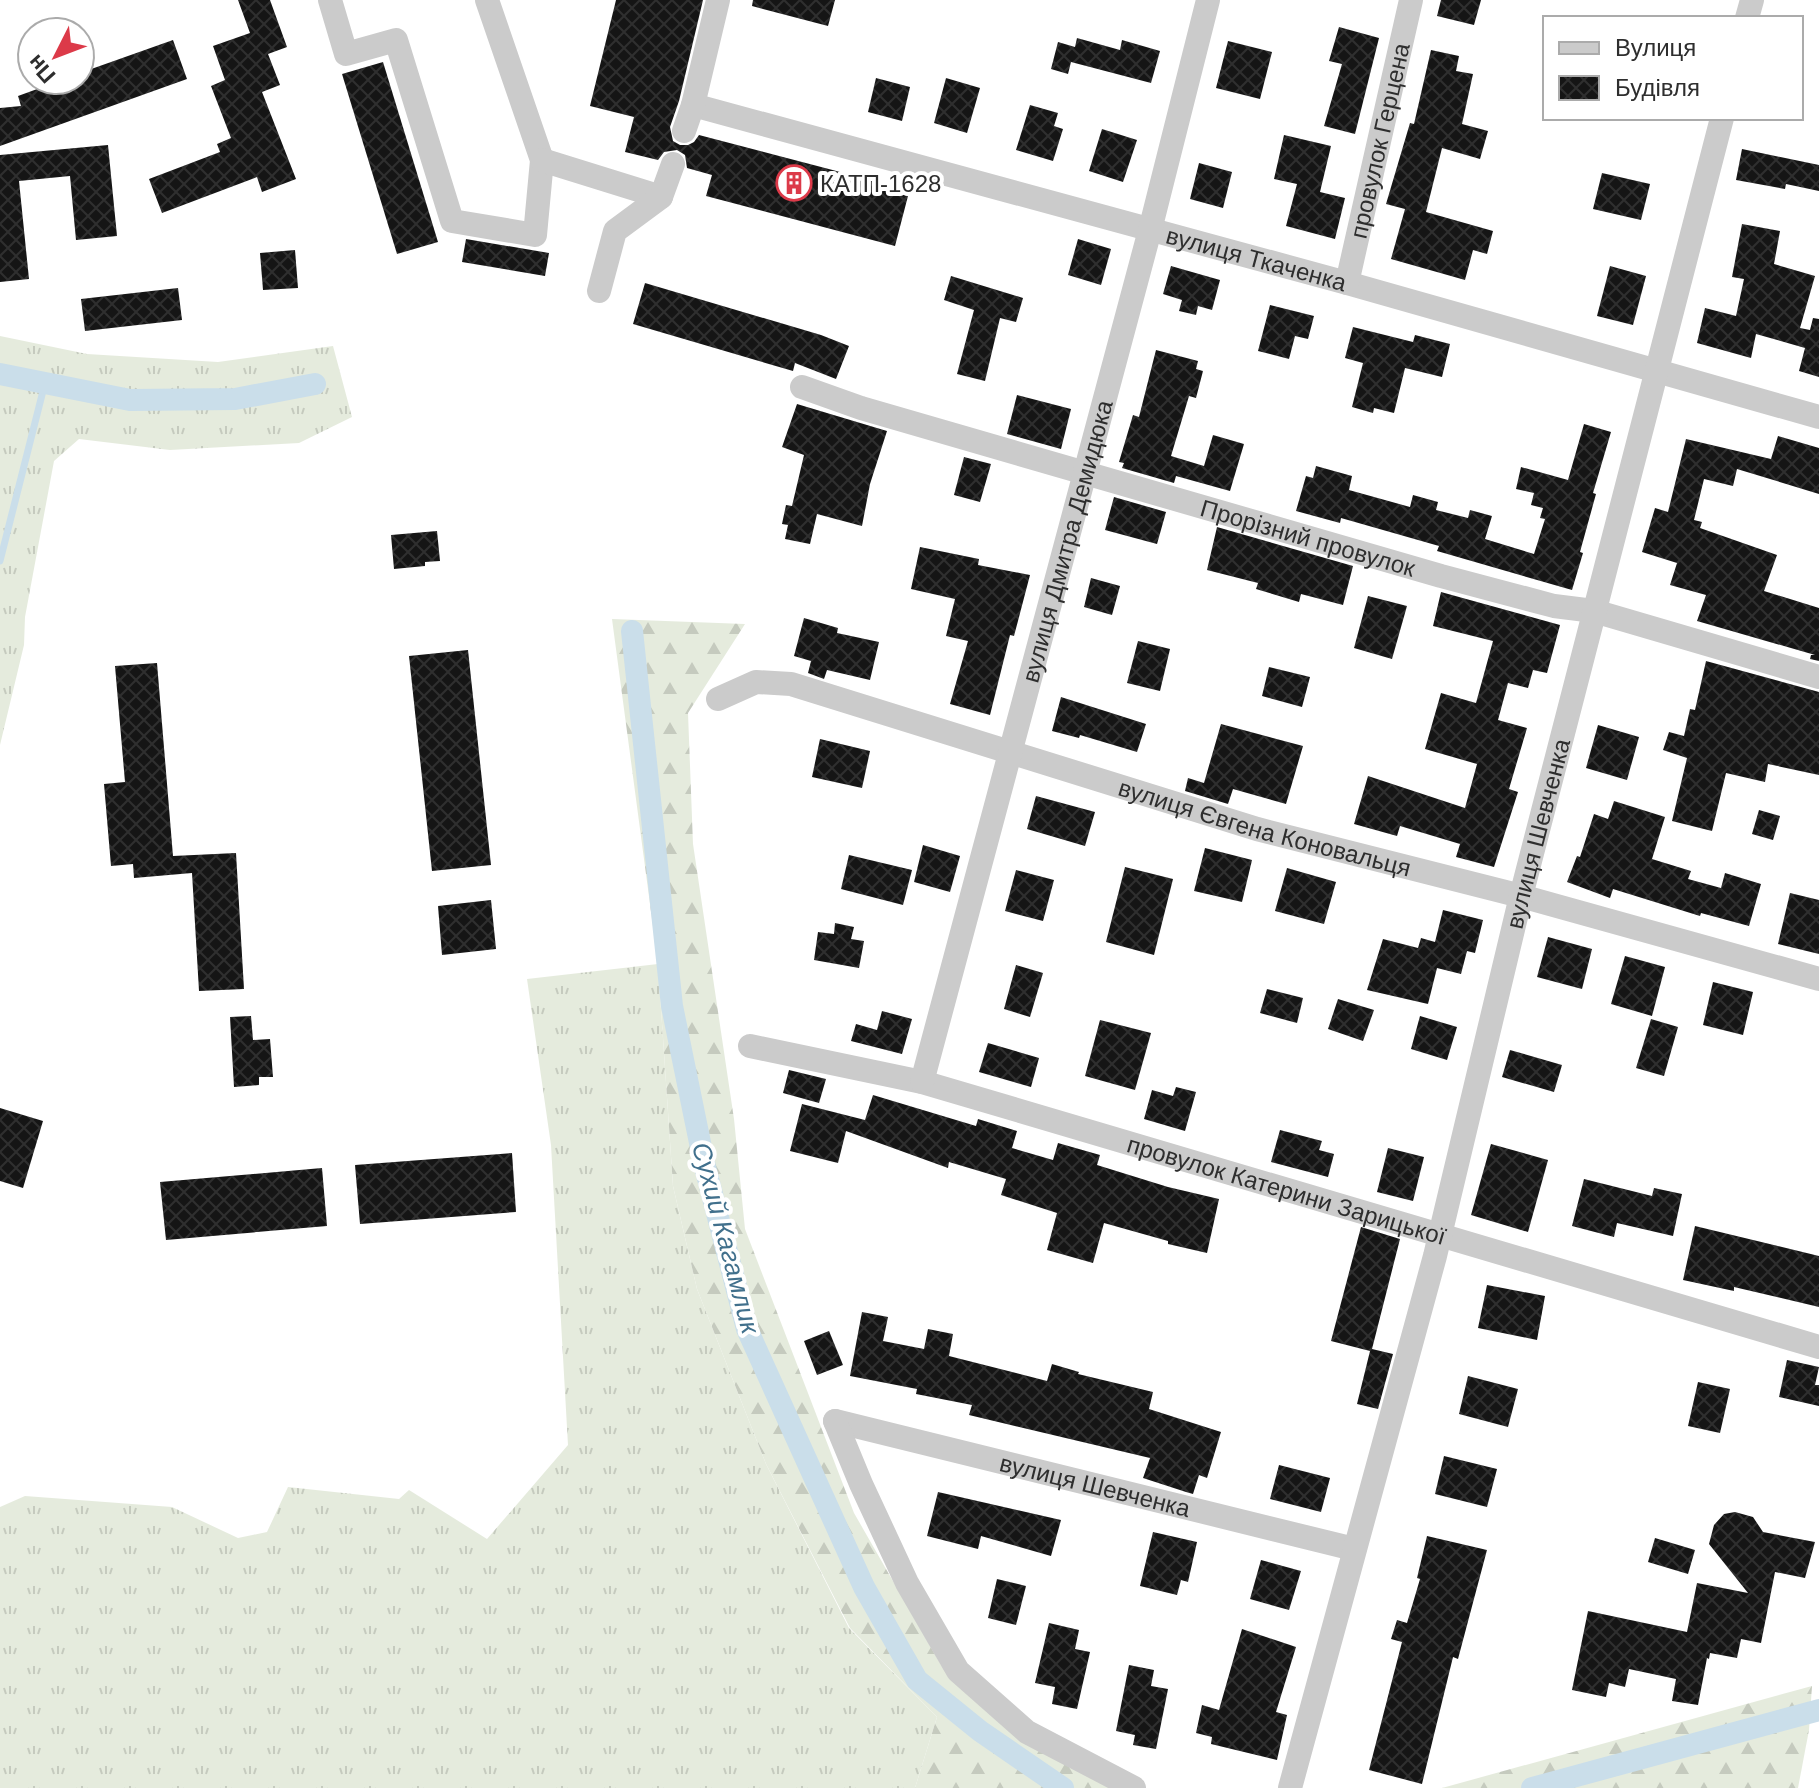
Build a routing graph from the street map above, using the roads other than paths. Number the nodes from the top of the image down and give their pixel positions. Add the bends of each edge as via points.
1 (330, 0) edge
2 (487, 0) edge
3 (718, 0) edge
4 (1208, 0) edge
5 (1411, 0) edge
6 (693, 105) junction
7 (1721, 120) edge
8 (684, 131) dead end
9 (542, 160) junction
10 (673, 164) dead end
11 (661, 197) junction
12 (1150, 230) junction
13 (1347, 283) junction
14 (599, 291) dead end
15 (1658, 373) junction
16 (802, 387) dead end
17 (1819, 417) edge
18 (1085, 473) junction
19 (1594, 611) junction
20 (1819, 677) edge
21 (718, 699) dead end
22 (1010, 754) junction
23 (1521, 896) junction
24 (1819, 979) edge
25 (750, 1046) dead end
26 (922, 1082) junction
27 (1440, 1236) junction
28 (1819, 1347) edge
29 (1354, 1549) junction
30 (1134, 1788) edge
31 (1290, 1788) edge

1 - 9 street via 346,54 396,40 452,221 535,235
2 - 9 street
3 - 6 street
4 - 12 street, вулиця Дмитра Демидюка
5 - 13 street, провулок Герцена
6 - 8 street
6 - 12 street, вулиця Ткаченка
7 - 15 street, вулиця Шевченка
9 - 11 street
10 - 11 street
11 - 14 street via 615,231
12 - 13 street, вулиця Ткаченка
12 - 18 street, вулиця Дмитра Демидюка
13 - 15 street, вулиця Ткаченка
15 - 17 street, вулиця Ткаченка
15 - 19 street, вулиця Шевченка
16 - 18 street, Прорізний провулок
18 - 19 street, Прорізний провулок via 1441,576 1554,606
18 - 22 street, вулиця Дмитра Демидюка
19 - 20 street, Прорізний провулок
19 - 23 street, вулиця Шевченка
21 - 22 street, вулиця Євгена Коновальця via 756,682 791,684
22 - 23 street, вулиця Євгена Коновальця via 1257,829
22 - 26 street, вулиця Дмитра Демидюка
23 - 24 street, вулиця Євгена Коновальця
23 - 27 street, вулиця Шевченка
25 - 26 street, провулок Катерини Зарицької
26 - 27 street, провулок Катерини Зарицької
27 - 28 street, провулок Катерини Зарицької
27 - 29 street, вулиця Шевченка
29 - 30 street, вулиця Шевченка via 835,1421 907,1583 958,1671 1027,1732
29 - 31 street, вулиця Шевченка

